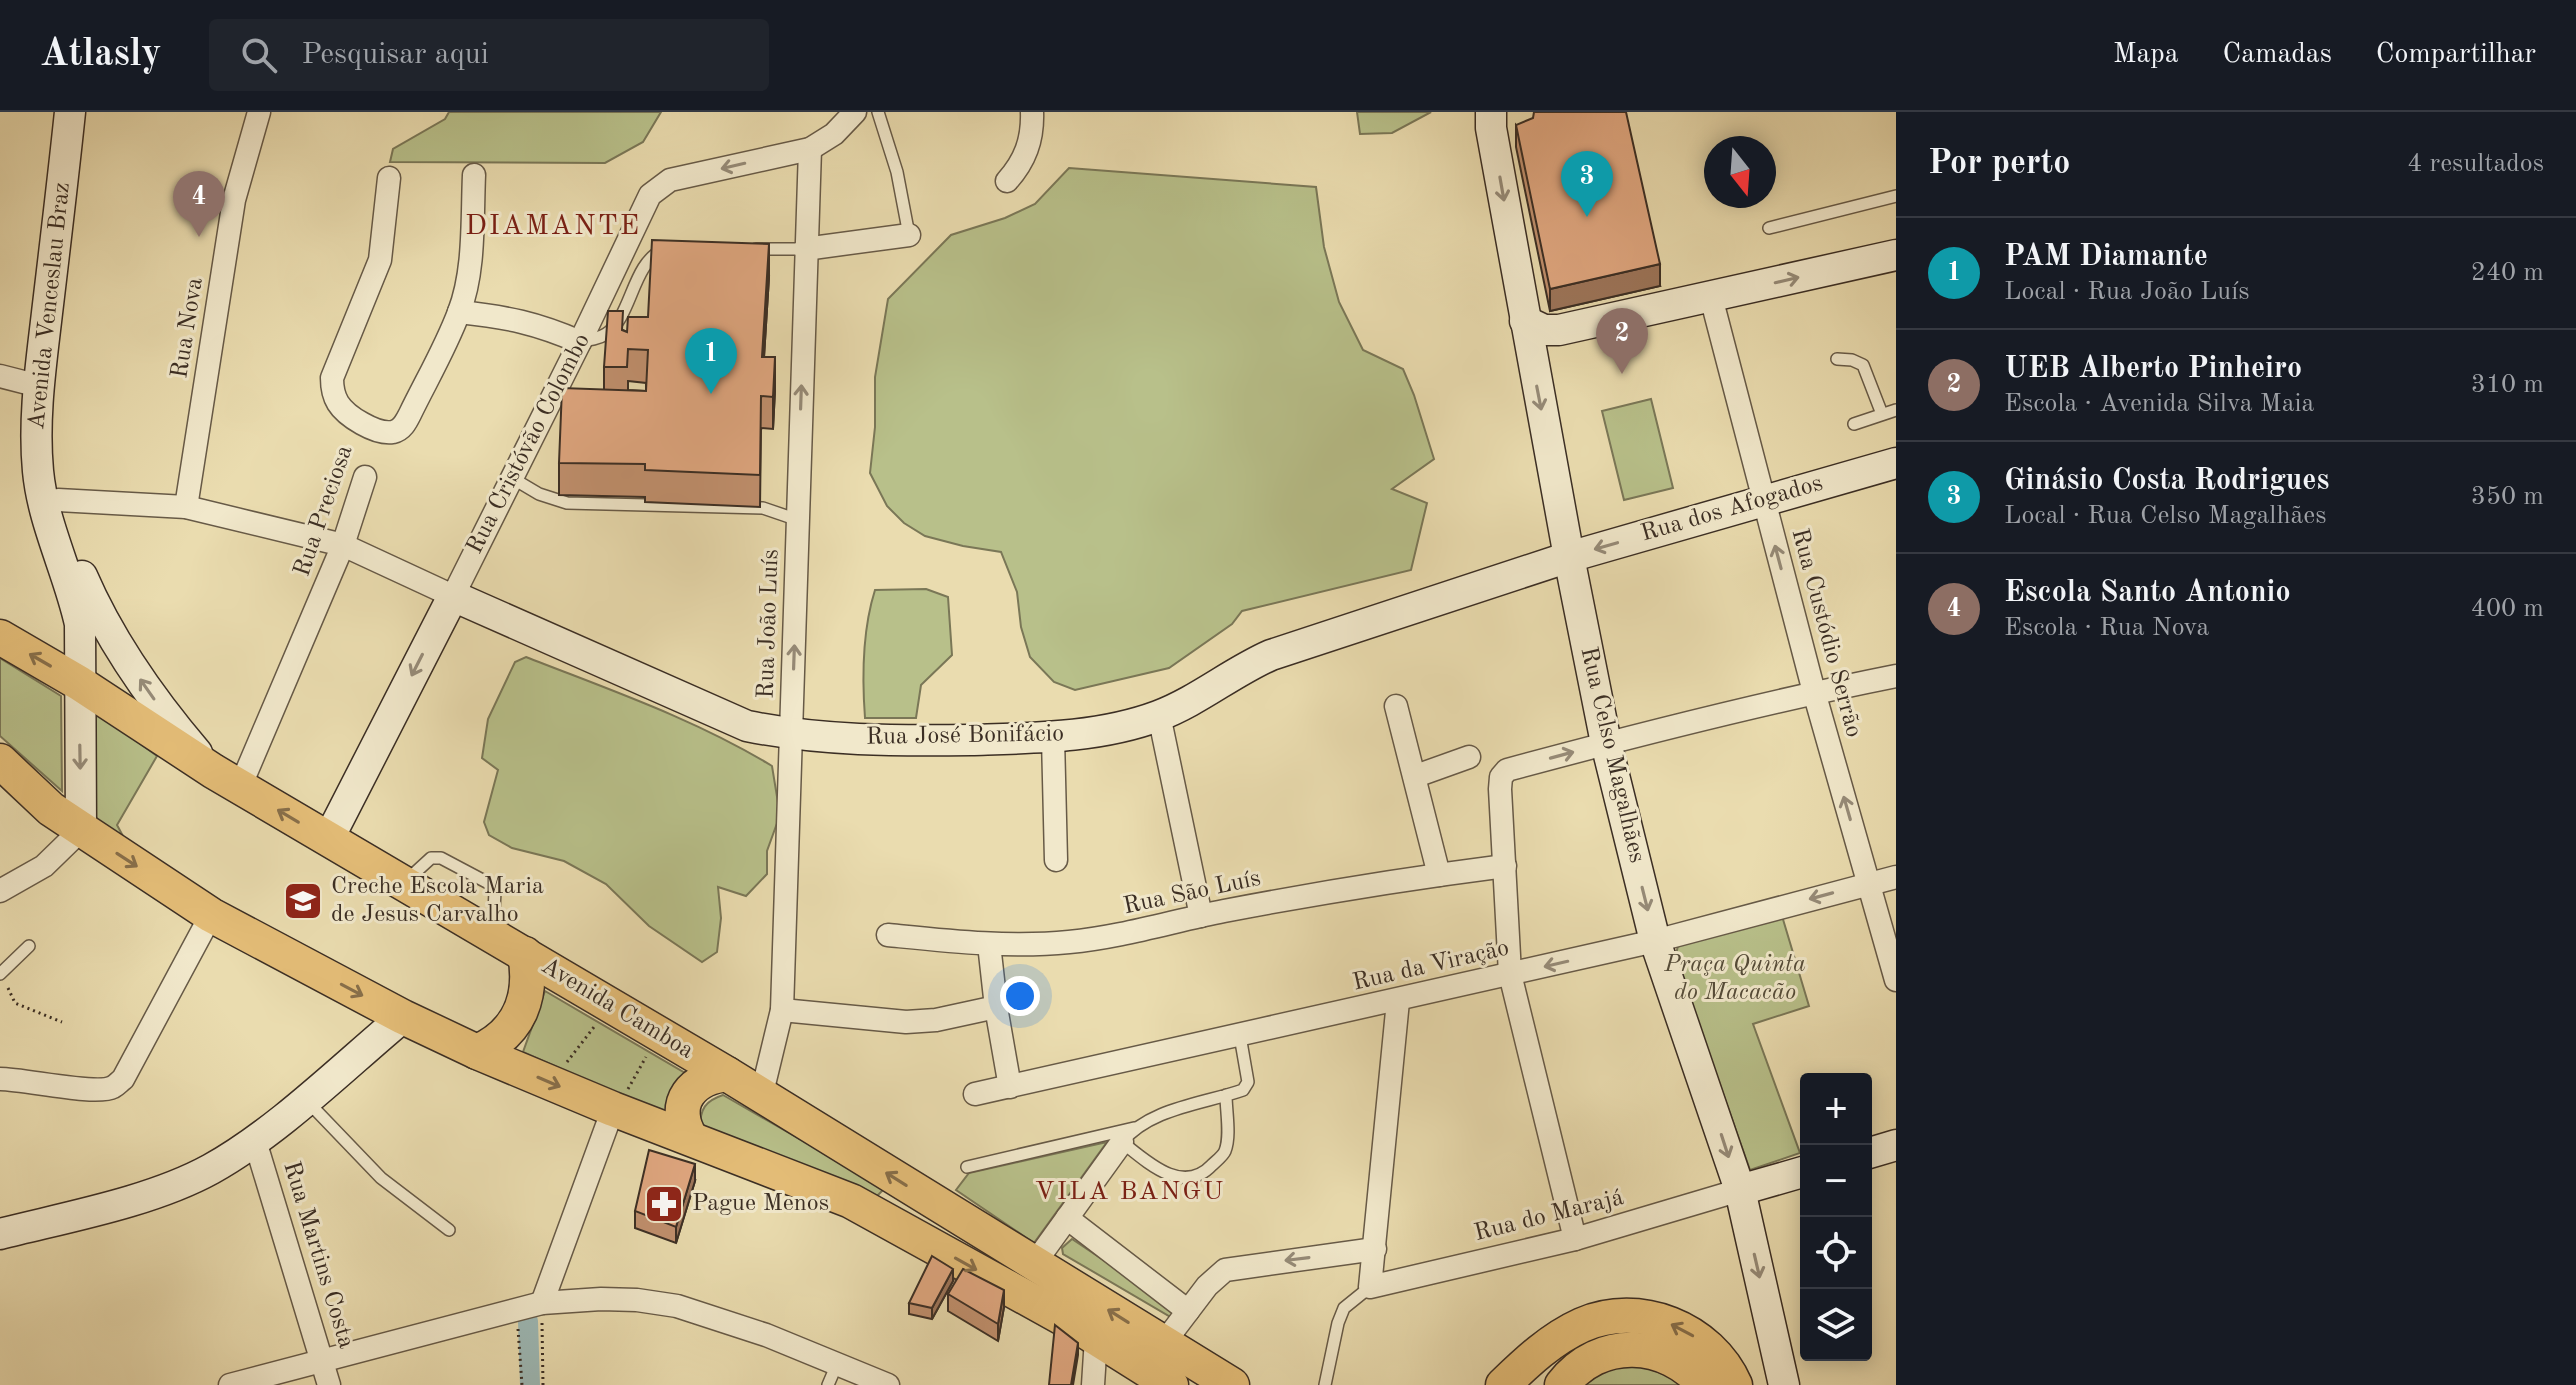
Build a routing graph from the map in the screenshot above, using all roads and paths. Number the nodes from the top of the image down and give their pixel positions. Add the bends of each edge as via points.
1 (70, 112) edge
2 (85, 112) edge
3 (259, 112) edge
4 (855, 112) edge
5 (878, 112) edge
6 (1032, 112) edge
7 (1491, 112) edge
8 (834, 123) edge
9 (810, 149) junction
10 (474, 175) dead end
11 (389, 178) dead end
12 (1007, 181) dead end
13 (1896, 196) edge
14 (1769, 228) dead end
15 (909, 235) joint
16 (679, 249) edge
17 (749, 249) edge
18 (805, 249) junction
19 (1896, 255) edge
20 (1711, 297) junction
21 (459, 312) junction
22 (1525, 321) junction
23 (580, 342) junction
24 (1837, 359) dead end
25 (0, 376) edge
26 (39, 386) junction
27 (1896, 410) edge
28 (1882, 414) junction
29 (1854, 424) dead end
30 (1896, 463) edge
31 (365, 477) dead end
32 (512, 478) junction
33 (1763, 499) junction
34 (51, 502) junction
35 (186, 507) junction
36 (798, 520) junction
37 (343, 545) junction
38 (1569, 557) junction
39 (453, 596) junction
40 (0, 637) edge
41 (1896, 676) edge
42 (79, 683) junction
43 (1814, 692) junction
44 (1396, 706) dead end
45 (1159, 715) junction
46 (791, 735) junction
47 (1053, 738) junction
48 (1606, 743) junction
49 (1469, 757) dead end
50 (0, 761) edge
51 (1416, 776) junction
52 (227, 779) junction
53 (81, 830) junction
54 (328, 840) junction
55 (1056, 860) dead end
56 (1505, 866) junction
57 (1439, 875) junction
58 (1896, 877) edge
59 (1869, 883) junction
60 (0, 891) edge
61 (211, 915) junction
62 (1201, 916) junction
63 (888, 935) dead end
64 (1655, 941) junction
65 (989, 944) junction
66 (29, 946) dead end
67 (525, 954) junction
68 (2, 974) edge
69 (1510, 974) junction
70 (1896, 980) edge
71 (1398, 1001) junction
72 (996, 1007) junction
73 (782, 1010) junction
74 (403, 1017) junction
75 (62, 1022) dead end
76 (595, 1027) dead end
77 (1240, 1036) junction
78 (477, 1052) junction
79 (646, 1057) dead end
80 (565, 1065) dead end
81 (727, 1074) junction
82 (0, 1079) edge
83 (1010, 1087) junction
84 (975, 1094) dead end
85 (1226, 1095) junction
86 (761, 1097) junction
87 (305, 1099) junction
88 (620, 1101) junction
89 (1128, 1135) junction
90 (690, 1137) junction
91 (255, 1141) junction
92 (1896, 1145) edge
93 (1872, 1152) edge
94 (967, 1167) dead end
95 (1800, 1173) edge
96 (1740, 1190) junction
97 (1067, 1218) junction
98 (449, 1230) dead end
99 (0, 1234) edge
100 (1575, 1239) junction
101 (1375, 1249) junction
102 (1034, 1264) junction
103 (1370, 1287) junction
104 (542, 1303) junction
105 (518, 1309) junction
106 (1188, 1311) junction
107 (1571, 1330) junction
108 (1096, 1338) junction
109 (1163, 1344) junction
110 (324, 1362) junction
111 (833, 1375) edge
112 (230, 1385) edge
113 (329, 1385) edge
114 (522, 1385) edge
115 (543, 1385) edge
116 (888, 1385) edge
117 (1093, 1385) edge
118 (1171, 1385) edge
119 (1232, 1385) edge
120 (1325, 1385) edge
121 (1503, 1385) edge
122 (1531, 1385) edge
123 (1562, 1385) edge
124 (1704, 1385) edge
125 (1735, 1385) edge
126 (1784, 1385) edge

1 - 26 main road, Avenida Venceslau Braz
2 - 34 main road, Avenida Venceslau Braz via 53,385
3 - 35 street, Rua Nova via 234,200
4 - 8 street, Rua Cristóvão Colombo
5 - 15 lane
6 - 12 street via 1029,144 1020,167
7 -> 22 main road, Rua Celso Magalhães
8 - 9 street, Rua Cristóvão Colombo
9 - 18 street, Rua João Luís
9 -> 23 street, Rua Cristóvão Colombo via 658,187 644,204
10 - 21 street, Rua Preciosa via 468,274
11 - 21 street, Rua Preciosa via 380,260 332,378 338,403 379,431 402,427
13 - 14 lane
15 - 18 street
16 - 23 lane via 652,257 613,329
17 - 18 lane
36 -> 18 street, Rua João Luís
20 -> 19 main road
20 - 22 main road via 1559,330
20 - 33 street, Rua Custódio Serrão
21 - 23 street via 542,325
22 -> 38 main road, Rua Celso Magalhães
23 - 32 street, Rua Cristóvão Colombo
24 - 28 lane via 1863,365
25 - 26 street
26 - 34 main road, Avenida Venceslau Braz via 37,449
27 - 28 lane
28 - 29 lane
30 - 33 main road, Rua dos Afogados
31 - 37 street, Rua Preciosa
32 - 36 lane via 567,503 763,508
32 - 39 street, Rua Cristóvão Colombo
33 -> 38 main road, Rua dos Afogados
43 -> 33 street, Rua Custódio Serrão
34 - 35 street
34 - 42 main road, Avenida Venceslau Braz via 80,624
52 -> 34 main road, Avenida Venceslau Braz via 168,719 123,655
35 - 37 street
46 -> 36 street, Rua João Luís
37 - 39 street
37 - 52 street, Rua Preciosa
38 - 45 main road, Rua José Bonifácio via 1271,655
38 - 48 main road, Rua Celso Magalhães
39 - 46 main road, Rua José Bonifácio via 724,717
39 -> 54 main road, Rua Cristóvão Colombo
42 -> 40 main road, Avenida Camboa
41 - 43 street
42 - 52 main road, Avenida Camboa
42 -> 53 main road, Avenida Venceslau Braz
43 - 48 street
59 -> 43 street, Rua Custódio Serrão
44 - 51 street
45 - 47 main road, Rua José Bonifácio
45 - 62 street
46 - 47 main road, Rua José Bonifácio via 895,741
46 - 73 street, Rua João Luís
47 - 55 street
56 -> 48 street via 1501,777 1507,770
48 -> 64 main road, Rua Celso Magalhães
49 - 51 street
50 - 53 main road
51 - 57 street
54 -> 52 main road, Avenida Camboa
53 - 60 street via 44,866
53 -> 61 main road
54 - 67 main road, Avenida Camboa
56 - 57 street, Rua São Luís
56 - 69 street
57 - 62 street, Rua São Luís
58 - 59 street, Rua da Viração
59 -> 64 street, Rua da Viração
59 - 70 street, Rua Custódio Serrão
61 -> 74 main road
61 - 82 street via 123,1079 112,1088
62 - 65 street, Rua São Luís via 1069,942
63 - 65 street, Rua São Luís
64 -> 69 street, Rua da Viração
64 -> 96 main road, Rua Celso Magalhães
65 - 72 street
66 - 68 lane
67 - 78 main road via 528,980 522,1011 502,1038
67 - 81 main road, Avenida Camboa
68 - 75 path via 15,1003
69 - 71 street, Rua da Viração
69 - 100 street
71 - 77 street, Rua da Viração
71 - 101 street
72 - 73 street via 906,1022
72 - 83 street
73 - 86 street, Rua João Luís
74 - 78 main road
74 - 87 main road
76 - 80 path
77 - 83 street, Rua da Viração
77 - 85 lane via 1248,1082 1243,1090
78 -> 88 main road
79 - 88 path
81 - 86 main road, Avenida Camboa
81 - 90 main road via 699,1081 688,1092 683,1114
83 - 84 street, Rua da Viração
85 - 89 lane via 1152,1119
85 - 89 lane via 1225,1152 1205,1172 1188,1178 1154,1168
102 -> 86 main road, Avenida Camboa
87 - 91 main road
87 - 98 lane via 381,1178
88 - 90 main road
88 - 104 street
89 - 94 lane
89 - 97 street
90 -> 108 main road via 851,1201
91 - 99 main road via 209,1170 159,1191
91 - 110 street, Rua Martins Costa
92 - 93 main road
95 - 96 main road
96 - 100 street, Rua do Marajá
96 -> 126 main road, Rua Celso Magalhães
97 - 102 street
97 - 106 street
100 - 103 street, Rua do Marajá
101 - 103 street
101 -> 106 street via 1225,1270
109 -> 102 main road, Avenida Camboa
103 - 120 lane via 1344,1308
104 - 105 street
104 - 111 street via 637,1300 677,1306 766,1335
104 - 115 path
105 - 110 street
105 - 114 path
106 - 109 street
107 - 121 main road
107 - 122 main road via 1540,1363
125 -> 107 main road via 1714,1353 1667,1322 1617,1317
108 - 117 street
108 - 118 main road
109 - 119 main road, Avenida Camboa
110 - 112 street
110 - 113 street, Rua Martins Costa
111 - 116 street
123 - 124 main road via 1595,1358 1641,1350 1674,1359

